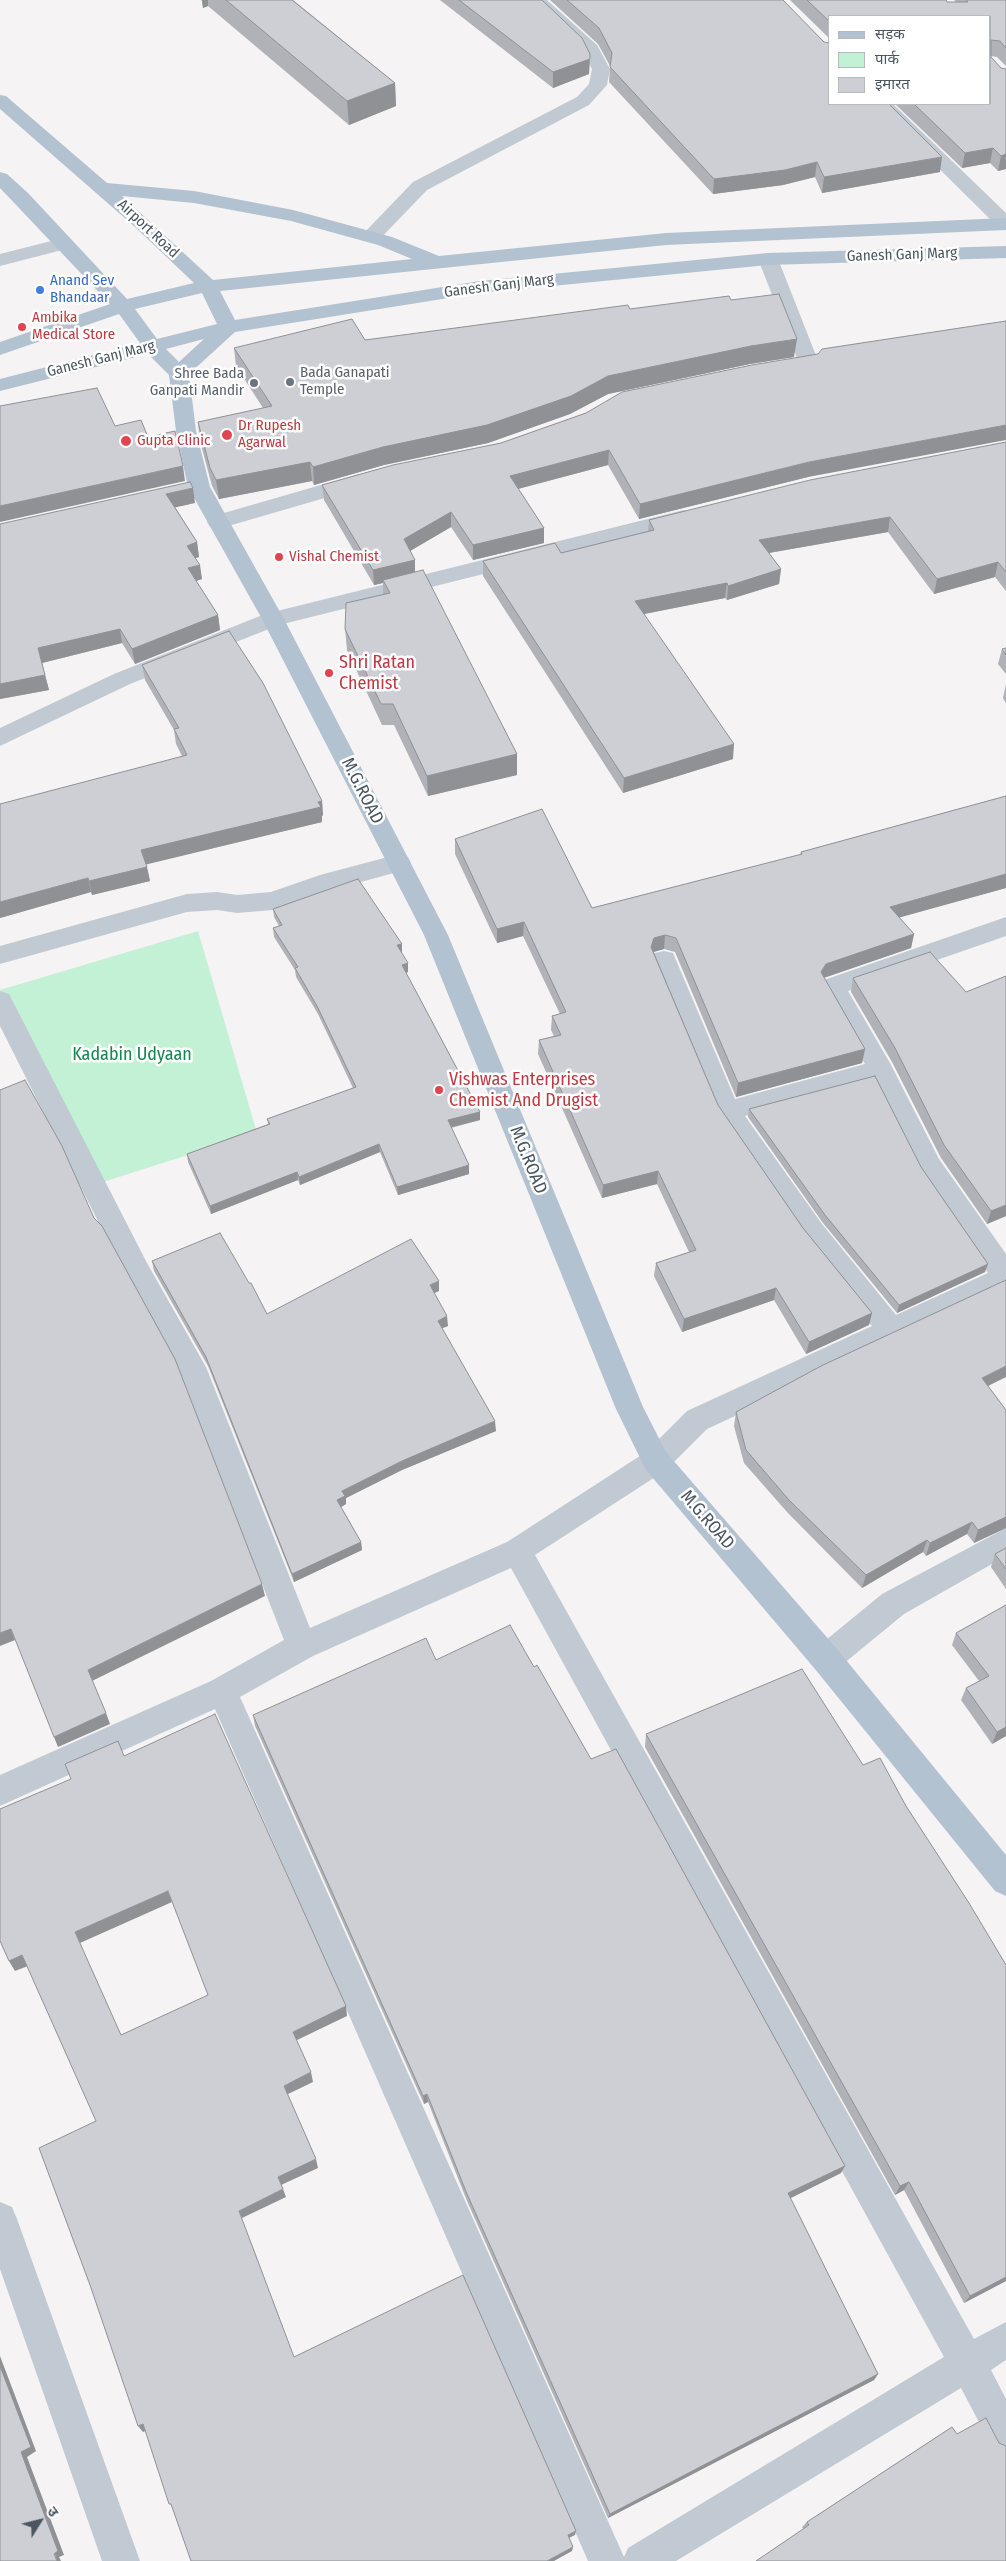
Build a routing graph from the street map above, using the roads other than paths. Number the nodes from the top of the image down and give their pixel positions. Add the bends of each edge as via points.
1 (538, 0) edge
2 (0, 100) edge
3 (884, 105) edge
4 (0, 178) edge
5 (102, 188) junction
6 (1006, 224) edge
7 (371, 237) junction
8 (62, 244) junction
9 (1006, 252) edge
10 (768, 259) junction
11 (0, 260) edge
12 (439, 263) junction
13 (208, 286) junction
14 (123, 306) junction
15 (229, 327) junction
16 (152, 346) junction
17 (0, 349) edge
18 (760, 370) edge
19 (179, 373) junction
20 (0, 385) edge
21 (382, 475) edge
22 (703, 512) edge
23 (218, 522) junction
24 (273, 619) junction
25 (0, 738) edge
26 (399, 863) junction
27 (1006, 926) edge
28 (0, 955) edge
29 (664, 960) dead end
30 (0, 1001) edge
31 (881, 1070) junction
32 (727, 1111) junction
33 (1006, 1276) edge
34 (892, 1331) junction
35 (656, 1461) junction
36 (1006, 1541) edge
37 (517, 1551) junction
38 (302, 1646) junction
39 (826, 1659) junction
40 (222, 1690) junction
41 (0, 1791) edge
42 (1006, 1880) edge
43 (0, 2219) edge
44 (1006, 2340) edge
45 (968, 2364) junction
46 (1006, 2436) edge
47 (121, 2561) edge
48 (607, 2561) edge
49 (641, 2561) edge

1 - 7 street via 591,48 601,69 598,85 584,101 420,186
2 - 5 main road, Airport Road
3 - 6 street
4 - 8 main road
5 - 7 main road via 238,204
5 - 13 main road, Airport Road
6 - 12 main road via 666,239
7 - 12 main road
8 - 11 street
8 - 14 main road
9 - 10 main road, Ganesh Ganj Marg
10 - 15 main road, Ganesh Ganj Marg via 480,287
10 - 18 street via 809,363
12 - 13 main road
13 - 14 main road
13 - 15 main road, Airport Road
14 - 16 main road
14 - 17 main road
15 - 16 main road, Ganesh Ganj Marg
15 - 19 main road
16 - 19 main road
16 - 20 main road, Ganesh Ganj Marg
19 - 23 main road, M.G.ROAD via 190,489
21 - 23 street
22 - 24 street
23 - 24 main road, M.G.ROAD
24 - 25 street via 122,679
24 - 26 main road, M.G.ROAD
26 - 28 street via 273,900 236,904 217,901 187,903
26 - 35 main road, M.G.ROAD via 436,935 630,1409
27 - 31 street via 833,987
29 - 32 street
30 - 38 street via 137,1271 192,1367
31 - 32 street
31 - 33 street via 930,1166
32 - 34 street via 812,1232
33 - 34 street
34 - 35 street via 697,1420
35 - 37 street
35 - 39 main road, M.G.ROAD
36 - 39 street via 893,1604
37 - 38 street
37 - 45 street
38 - 40 street
39 - 42 main road, M.G.ROAD
40 - 41 street
40 - 48 street
43 - 47 street
44 - 45 street
45 - 46 street
45 - 49 street

